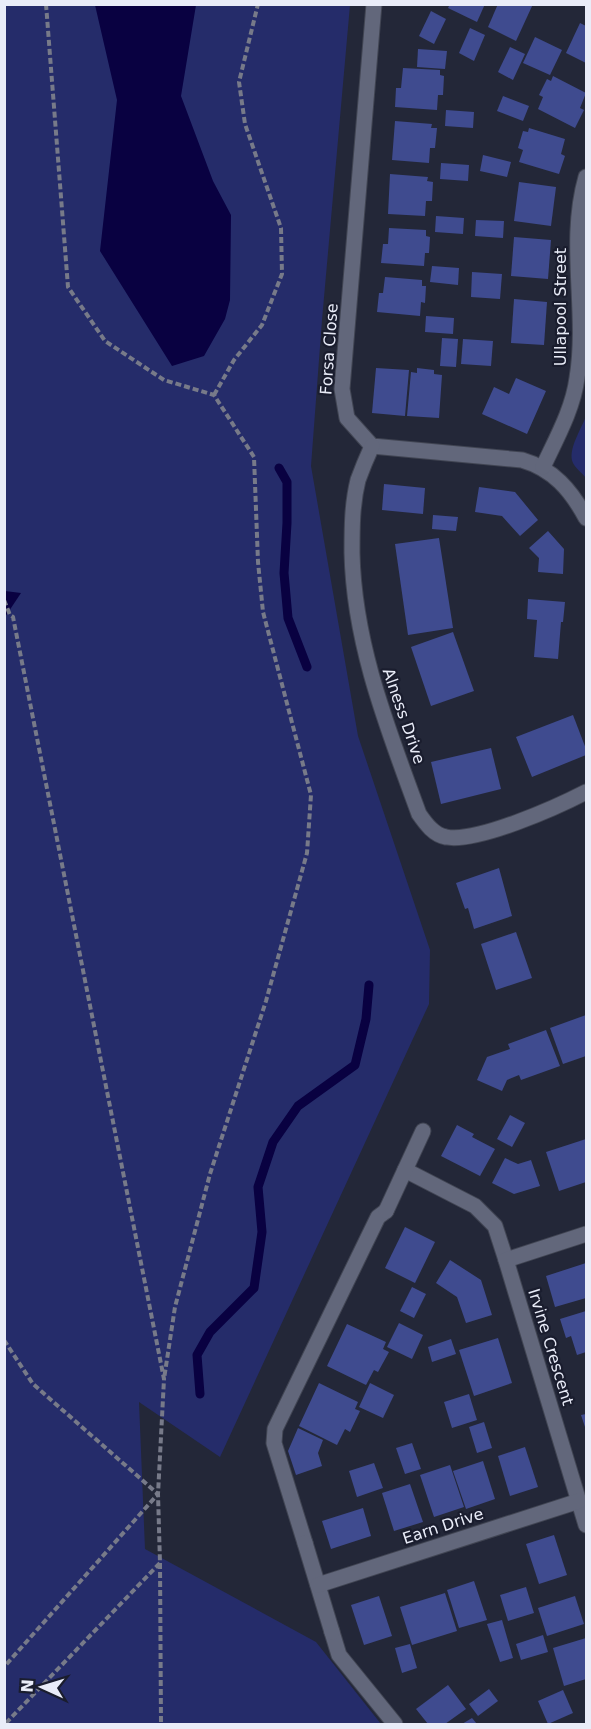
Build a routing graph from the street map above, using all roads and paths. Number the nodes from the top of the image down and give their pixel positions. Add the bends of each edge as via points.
1 (46, 4) edge
2 (258, 4) edge
3 (374, 4) edge
4 (586, 177) edge
5 (214, 395) junction
6 (372, 446) junction
7 (543, 467) junction
8 (586, 518) edge
9 (4, 600) edge
10 (586, 792) edge
11 (423, 1131) dead end
12 (405, 1170) junction
13 (586, 1234) edge
14 (506, 1260) junction
15 (4, 1340) edge
16 (164, 1379) junction
17 (158, 1494) junction
18 (579, 1501) junction
19 (586, 1525) edge
20 (160, 1563) junction
21 (318, 1585) junction
22 (4, 1667) edge
23 (5, 1725) edge
24 (161, 1725) edge
25 (394, 1725) edge

1 - 5 path via 68,287 105,341 164,380
2 - 5 path via 239,82 245,124 281,228 282,274 262,325 234,360
3 - 6 street, Forsa Close via 342,389 347,418
4 - 7 street, Ullapool Street via 578,230 577,380
5 - 16 path via 254,457 263,612 311,795 307,853 266,1001 210,1174 175,1307
6 - 7 street via 522,460
6 - 10 street, Alness Drive via 353,506 354,597 370,671 419,814 436,833 464,838 535,816
7 - 8 street via 567,489
9 - 16 path via 14,617
11 - 12 street
12 - 14 street, Irvine Crescent via 475,1206 495,1226
12 - 21 street via 386,1211 378,1217 275,1429 274,1443
13 - 14 street
14 - 18 street, Irvine Crescent
15 - 17 path via 33,1384
16 - 17 path
17 - 20 path
17 - 22 path
18 - 19 street, Irvine Crescent
18 - 21 street, Earn Drive
20 - 23 path
20 - 24 path
21 - 25 street via 339,1654

